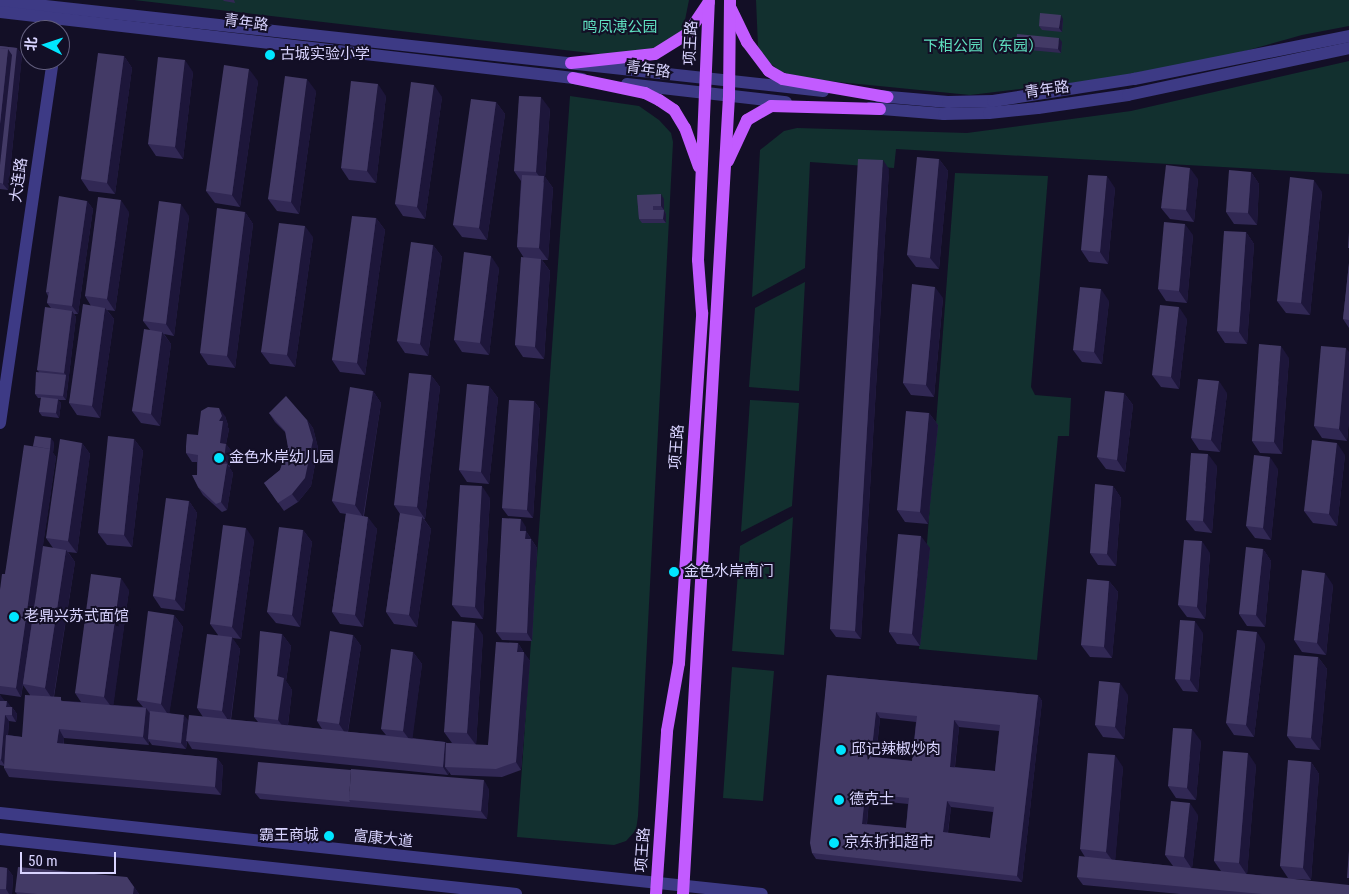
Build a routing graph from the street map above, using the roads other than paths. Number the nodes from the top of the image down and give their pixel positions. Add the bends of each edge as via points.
1 (0, 1) edge
2 (709, 1) edge
3 (730, 3) edge
4 (0, 12) edge
5 (59, 19) edge
6 (1349, 36) edge
7 (1349, 48) edge
8 (571, 63) junction
9 (52, 70) edge
10 (706, 77) junction
11 (573, 78) junction
12 (730, 81) junction
13 (705, 94) junction
14 (729, 97) junction
15 (887, 97) junction
16 (880, 109) junction
17 (724, 173) junction
18 (702, 175) junction
19 (1, 408) edge
20 (0, 423) edge
21 (0, 813) edge
22 (0, 839) edge
23 (656, 889) edge
24 (684, 890) edge
25 (516, 894) edge
26 (762, 894) edge

1 - 5 street, 青年路
2 - 8 main road via 688,33 655,54
2 - 10 main road, 项王路
3 - 12 main road, 项王路
3 - 15 main road via 747,42 769,71 783,79
4 - 5 street, 青年路
5 - 8 street, 青年路
5 - 11 street, 青年路
6 - 15 street, 青年路 via 1134,79 993,101 948,102
7 - 16 street, 青年路 via 1128,95 1038,108 980,114
8 - 10 street, 青年路
9 - 19 street, 大连路
10 - 12 street, 青年路
10 - 13 main road, 项王路
11 - 13 street, 青年路
11 - 18 main road via 645,93 674,110 685,128
12 - 14 main road, 项王路
12 - 15 street, 青年路
13 - 14 street, 青年路
13 - 18 main road, 项王路
14 - 16 street, 青年路
14 - 17 main road, 项王路
16 - 17 main road via 771,106 748,120
17 - 24 main road, 项王路
18 - 23 main road, 项王路 via 698,260 701,331 679,663 666,731
19 - 20 street, 大连路
21 - 23 street, 富康大道
22 - 25 street
23 - 24 street, 富康大道
24 - 26 street, 富康大道

